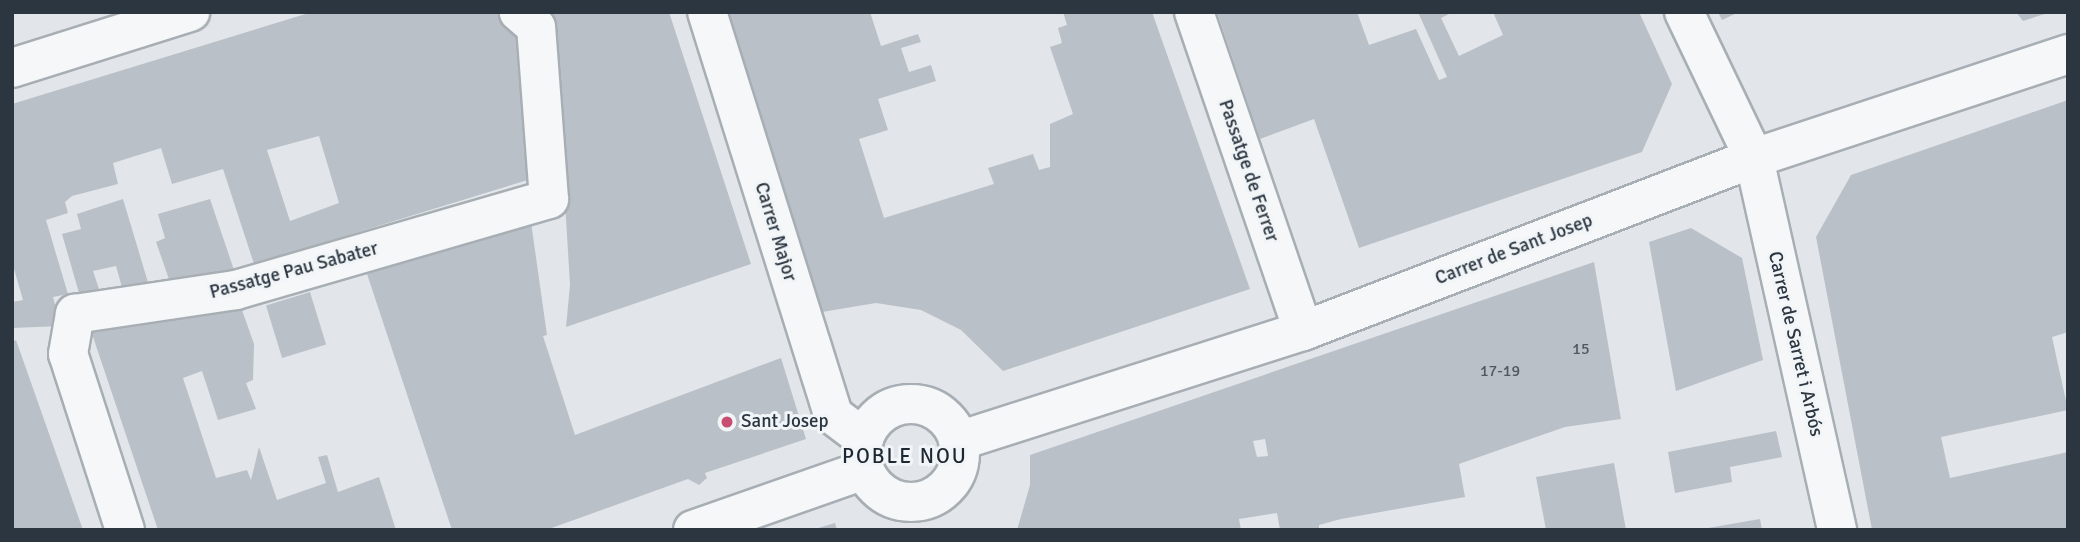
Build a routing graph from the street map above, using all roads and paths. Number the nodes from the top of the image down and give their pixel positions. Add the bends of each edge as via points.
1 (190, 12) edge
2 (519, 12) edge
3 (707, 12) edge
4 (1194, 12) edge
5 (1684, 12) edge
6 (2068, 54) edge
7 (12, 68) edge
8 (1754, 158) junction
9 (1303, 331) junction
10 (958, 441) junction
11 (874, 483) edge
12 (125, 530) edge
13 (693, 530) edge
14 (1836, 530) edge

1 - 7 street
2 - 12 street, Passatge Pau Sabater via 536,27 549,200 236,290 75,314 68,354
3 - 11 street, Carrer Major via 833,415
4 - 9 street, Passatge de Ferrer
5 - 8 street, Carrer de Sarret i Arbós
6 - 8 street, Carrer de Sant Josep
8 - 9 street, Carrer de Sant Josep
8 - 14 street, Carrer de Sarret i Arbós
9 - 10 street, Carrer de Sant Josep
10 - 11 street via 955,474 933,497 916,502
10 - 11 street via 942,414 912,403 882,412
11 - 13 street

